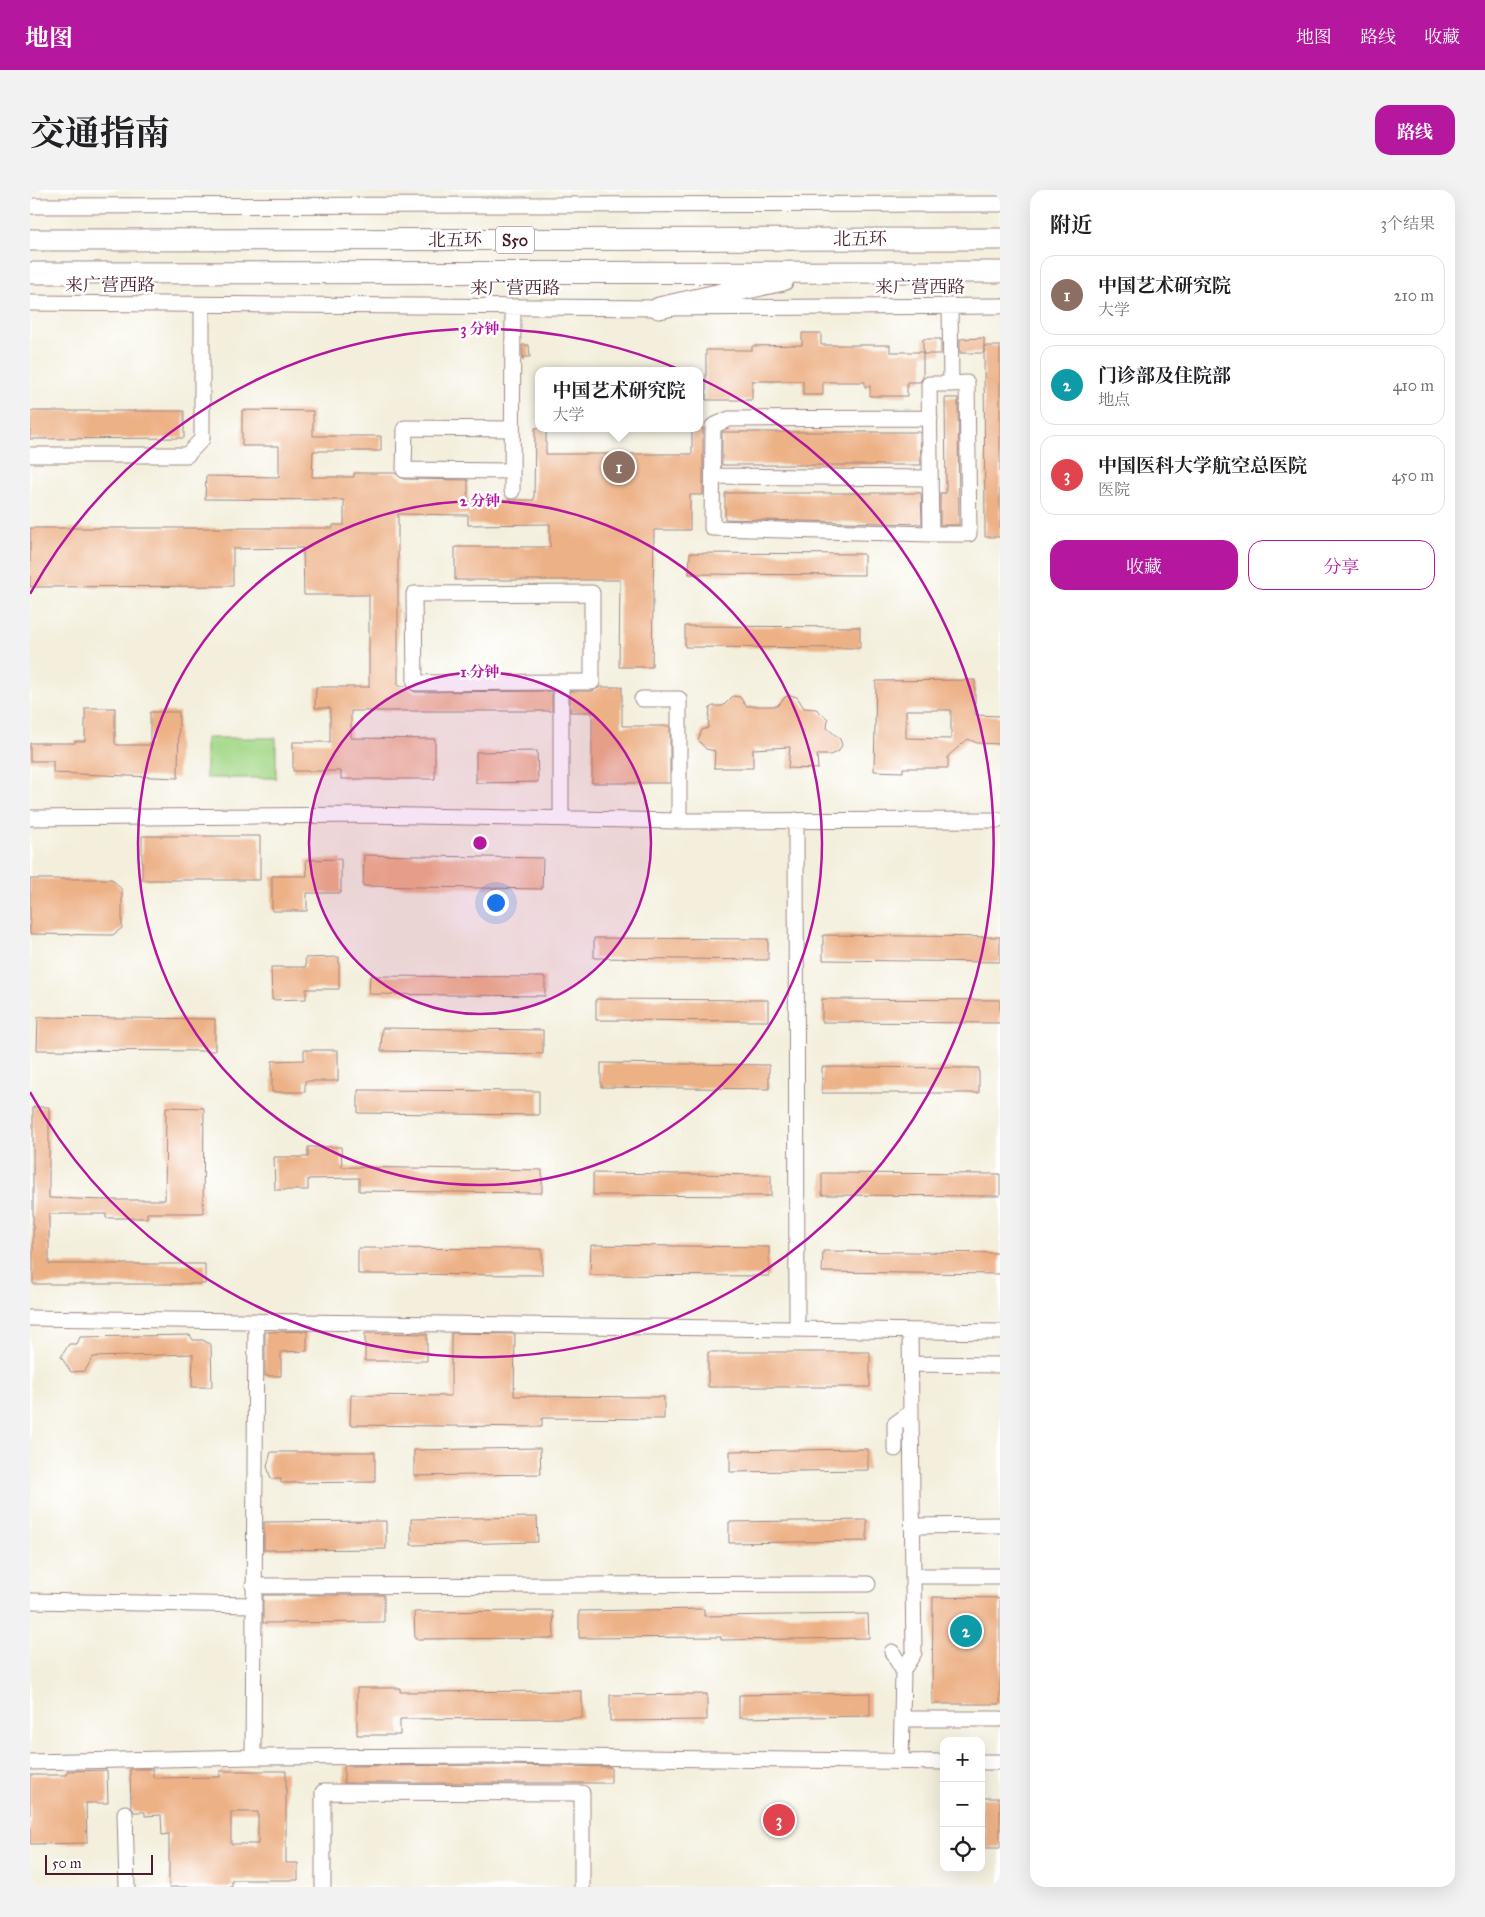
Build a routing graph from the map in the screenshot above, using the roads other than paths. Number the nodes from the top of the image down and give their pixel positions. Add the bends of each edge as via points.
1 (942, 197) edge
2 (1000, 204) edge
3 (30, 206) edge
4 (1000, 239) edge
5 (30, 240) edge
6 (821, 271) junction
7 (1000, 272) edge
8 (30, 273) edge
9 (30, 303) edge
10 (202, 305) junction
11 (950, 306) junction
12 (1000, 306) edge
13 (513, 307) junction
14 (659, 308) junction
15 (951, 384) junction
16 (930, 418) junction
17 (512, 429) junction
18 (30, 455) edge
19 (512, 471) junction
20 (713, 476) junction
21 (930, 478) junction
22 (512, 491) dead end
23 (931, 534) junction
24 (561, 682) junction
25 (642, 699) dead end
26 (30, 818) edge
27 (561, 818) junction
28 (796, 820) junction
29 (1000, 820) edge
30 (679, 821) junction
31 (30, 1318) edge
32 (256, 1321) junction
33 (797, 1329) junction
34 (910, 1331) junction
35 (1000, 1332) edge
36 (910, 1364) junction
37 (1000, 1364) edge
38 (911, 1412) junction
39 (895, 1449) dead end
40 (1000, 1525) edge
41 (912, 1526) junction
42 (913, 1576) junction
43 (1000, 1576) edge
44 (868, 1584) dead end
45 (253, 1586) junction
46 (30, 1600) edge
47 (253, 1605) junction
48 (892, 1652) dead end
49 (903, 1670) junction
50 (902, 1719) junction
51 (1000, 1719) edge
52 (253, 1757) junction
53 (901, 1761) junction
54 (30, 1762) edge
55 (940, 1762) edge
56 (985, 1762) edge
57 (1000, 1762) edge
58 (125, 1813) dead end
59 (127, 1887) edge
60 (323, 1887) edge
61 (582, 1887) edge

1 - 2 street
1 - 3 street
4 - 5 highway, 北五环 / S50
6 - 7 highway, 北五环 / S50
6 - 8 highway, 北五环 / S50
6 - 14 highway
9 - 10 street, 来广营西路
10 - 13 street, 来广营西路
10 - 18 street via 202,439 186,455
11 - 12 street, 来广营西路
11 - 14 street, 来广营西路
11 - 15 street
13 - 14 street, 来广营西路
13 - 17 street
15 - 16 street via 929,384
15 - 23 street via 967,383 969,534
16 - 20 street via 729,419 713,426
16 - 21 street
17 - 19 street
17 - 19 street via 405,428 404,470
19 - 22 street
20 - 21 street
20 - 23 street via 712,528
21 - 23 street
24 - 24 street via 592,682 592,593 414,594 415,683
24 - 27 street
25 - 30 street via 679,699
26 - 27 street via 364,815
27 - 30 street
28 - 29 street
28 - 30 street
28 - 33 street
31 - 32 street
32 - 33 street
32 - 45 street
33 - 34 street
34 - 35 street
34 - 36 street
36 - 37 street
36 - 38 street
38 - 39 street via 895,1424
38 - 41 street
40 - 41 street
41 - 42 street
42 - 43 street
42 - 49 street via 914,1653
44 - 45 street
45 - 47 street
46 - 47 street
47 - 52 street
48 - 49 street
49 - 50 street
50 - 51 street
50 - 53 street
52 - 53 street via 501,1756
52 - 54 street
53 - 55 street
56 - 57 street
58 - 59 street
60 - 61 street via 323,1792 582,1793

